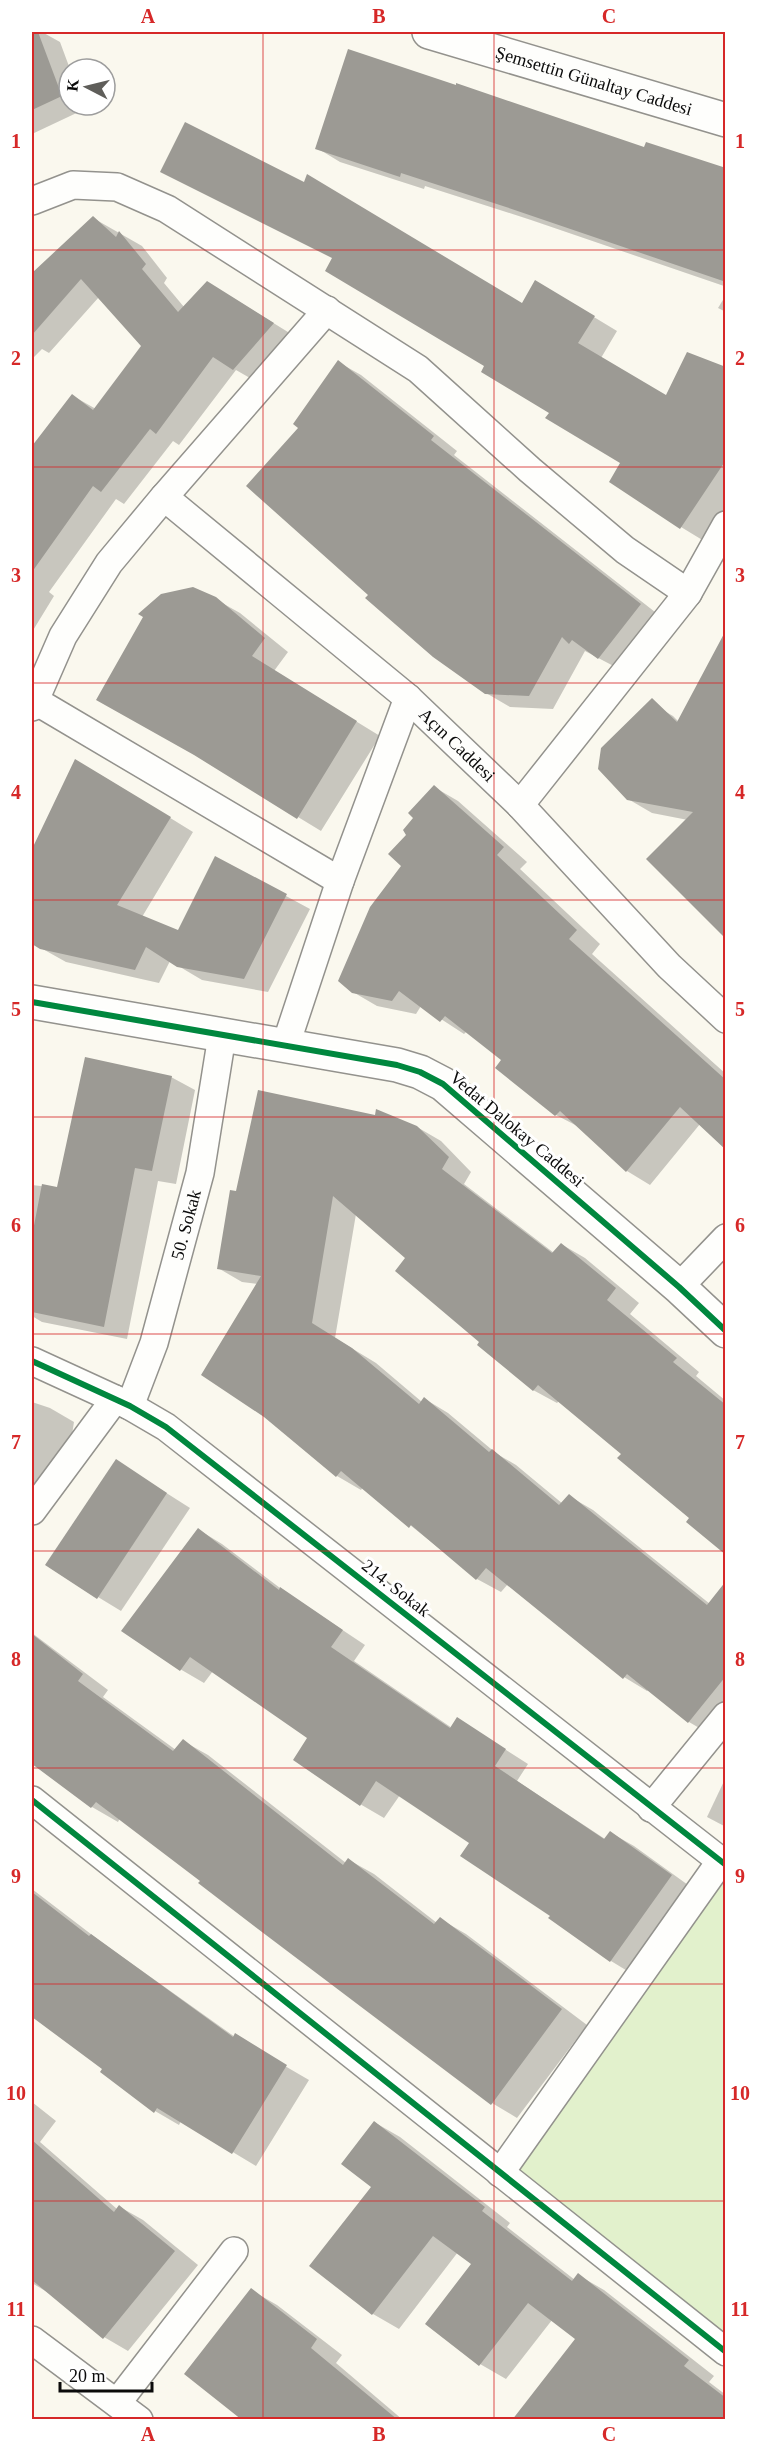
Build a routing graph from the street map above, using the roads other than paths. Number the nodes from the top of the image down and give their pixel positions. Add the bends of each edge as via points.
1 (429, 32) edge
2 (726, 120) edge
3 (32, 201) edge
4 (327, 310) junction
5 (164, 497) junction
6 (726, 525) edge
7 (688, 593) junction
8 (408, 698) junction
9 (33, 704) edge
10 (520, 805) junction
11 (340, 880) junction
12 (32, 1002) edge
13 (726, 1019) edge
14 (222, 1036) junction
15 (285, 1047) junction
16 (726, 1238) edge
17 (679, 1287) junction
18 (726, 1332) edge
19 (32, 1361) edge
20 (123, 1402) junction
21 (32, 1511) edge
22 (726, 1716) edge
23 (32, 1800) edge
24 (651, 1808) junction
25 (723, 1864) edge
26 (500, 2173) junction
27 (234, 2251) dead end
28 (32, 2340) edge
29 (726, 2352) edge
30 (117, 2403) junction
31 (139, 2420) edge

1 - 2 street, Şemsettin Günaltay Caddesi
3 - 4 street via 73,185 117,187 167,209
4 - 5 street
4 - 7 street via 418,369 617,543
5 - 8 street, Açın Caddesi
5 - 9 street via 104,572 63,636
6 - 7 street
7 - 10 street
8 - 10 street, Açın Caddesi
8 - 11 street
9 - 11 street
10 - 13 street, Açın Caddesi via 669,966
11 - 15 street
12 - 14 street, Vedat Dalokay Caddesi
14 - 15 street, Vedat Dalokay Caddesi
14 - 20 street, 50. Sokak via 200,1173 154,1343
15 - 17 street, Vedat Dalokay Caddesi via 396,1065 443,1084
16 - 17 street
17 - 18 street, Vedat Dalokay Caddesi
19 - 20 street, 214. Sokak
20 - 21 street, 50. Sokak
20 - 24 street, 214. Sokak via 166,1427
22 - 24 street
23 - 26 street
24 - 25 street, 214. Sokak
25 - 26 street
26 - 29 street
27 - 30 street
28 - 30 street
30 - 31 street

